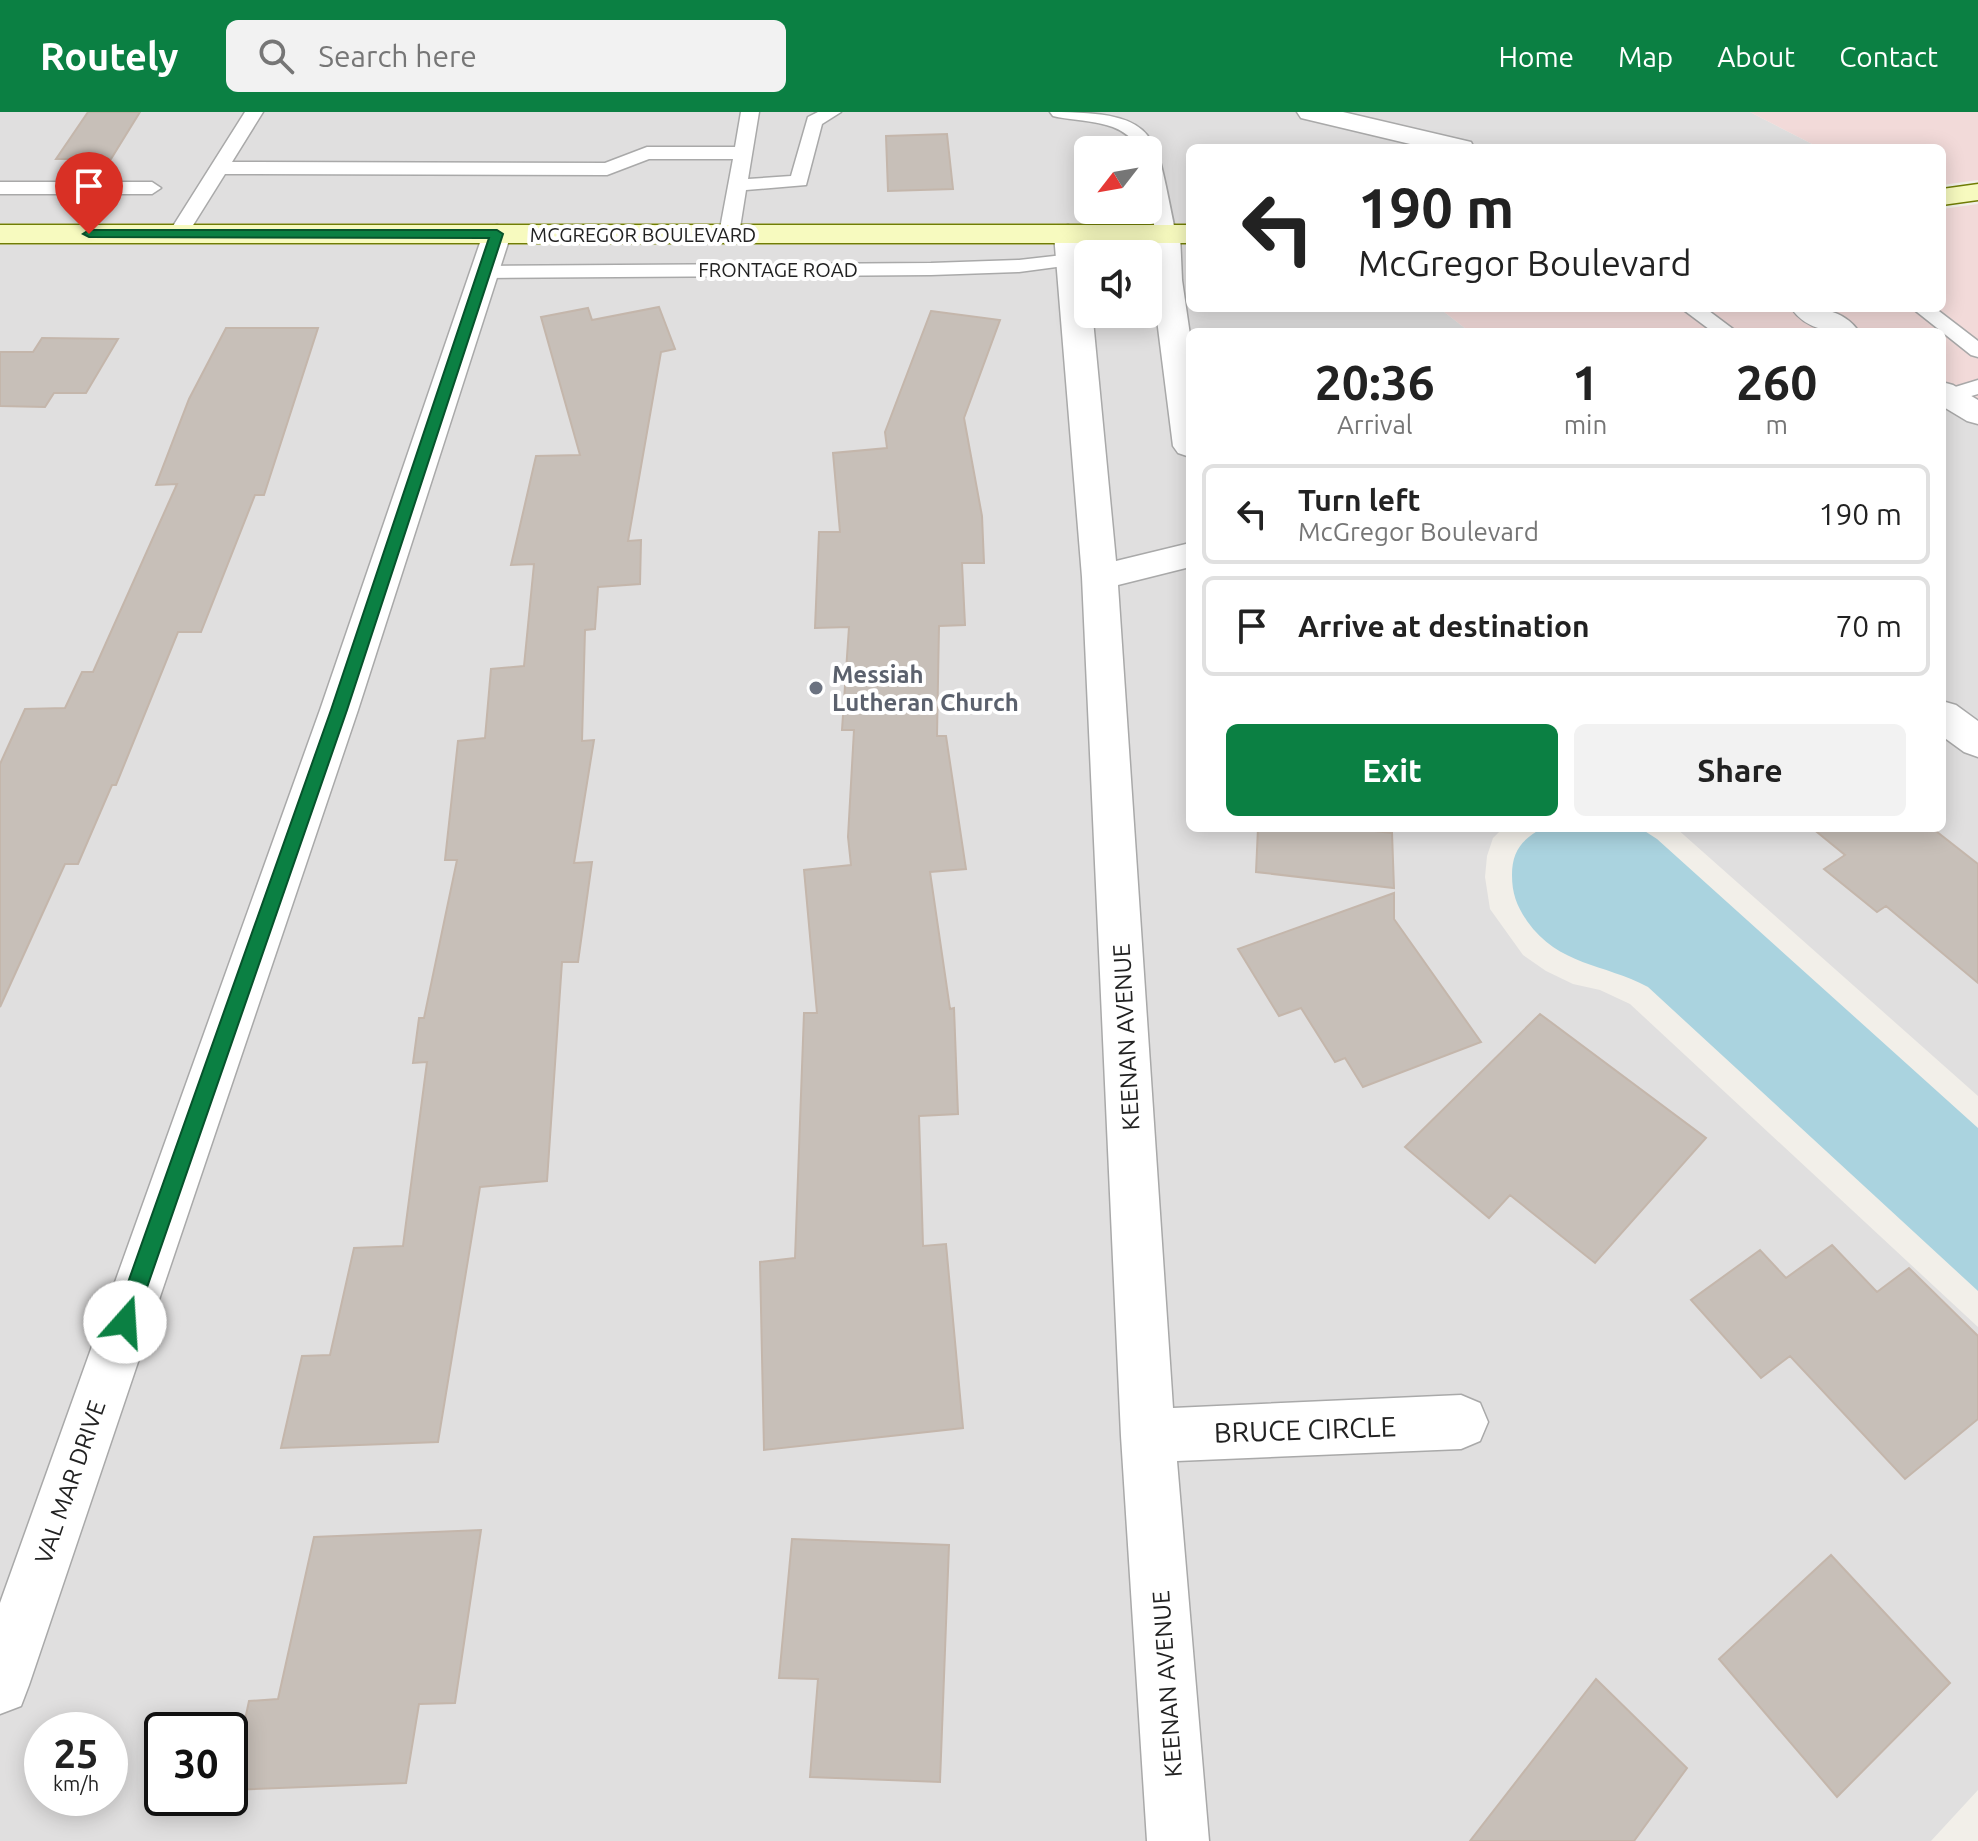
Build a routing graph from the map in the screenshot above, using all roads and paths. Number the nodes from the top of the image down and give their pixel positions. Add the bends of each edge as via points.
1 (254, 112) edge
2 (750, 112) edge
3 (832, 112) edge
4 (1059, 112) edge
5 (1310, 112) edge
6 (1138, 136) edge
7 (1444, 144) edge
8 (744, 153) junction
9 (220, 168) junction
10 (738, 185) junction
11 (0, 188) edge
12 (152, 188) dead end
13 (1162, 189) edge
14 (1978, 192) edge
15 (1946, 196) edge
16 (0, 234) edge
17 (178, 234) junction
18 (729, 234) junction
19 (1178, 234) edge
20 (1070, 247) junction
21 (490, 253) junction
22 (1697, 312) edge
23 (1812, 312) edge
24 (1927, 312) edge
25 (1721, 328) edge
26 (1838, 328) edge
27 (1978, 351) edge
28 (1956, 391) edge
29 (1978, 414) edge
30 (1186, 417) edge
31 (1186, 556) edge
32 (1100, 577) junction
33 (1946, 718) edge
34 (1978, 742) edge
35 (1461, 1422) dead end
36 (1148, 1436) junction
37 (0, 1685) edge
38 (1178, 1841) edge

1 - 9 lane
2 - 8 lane
3 - 10 lane via 814,121 799,181
4 - 6 lane via 1103,119
5 - 7 street
8 - 9 lane via 647,153 607,169
8 - 10 lane
9 - 17 lane
10 - 18 lane
11 - 12 lane
13 - 19 lane
14 - 15 main road
16 - 17 main road, MCGREGOR BOULEVARD
17 - 21 main road, MCGREGOR BOULEVARD
18 - 20 main road, MCGREGOR BOULEVARD
18 - 21 main road, MCGREGOR BOULEVARD
19 - 20 main road, MCGREGOR BOULEVARD
19 - 30 street via 1167,280
20 - 21 lane, FRONTAGE ROAD via 1019,266 931,269
20 - 32 street, KEENAN AVENUE
21 - 37 street, VAL MAR DRIVE via 339,710
22 - 25 lane
23 - 26 street
24 - 27 lane
28 - 29 street
31 - 32 street
32 - 36 street, KEENAN AVENUE
33 - 34 street
35 - 36 street, BRUCE CIRCLE
36 - 38 street, KEENAN AVENUE

